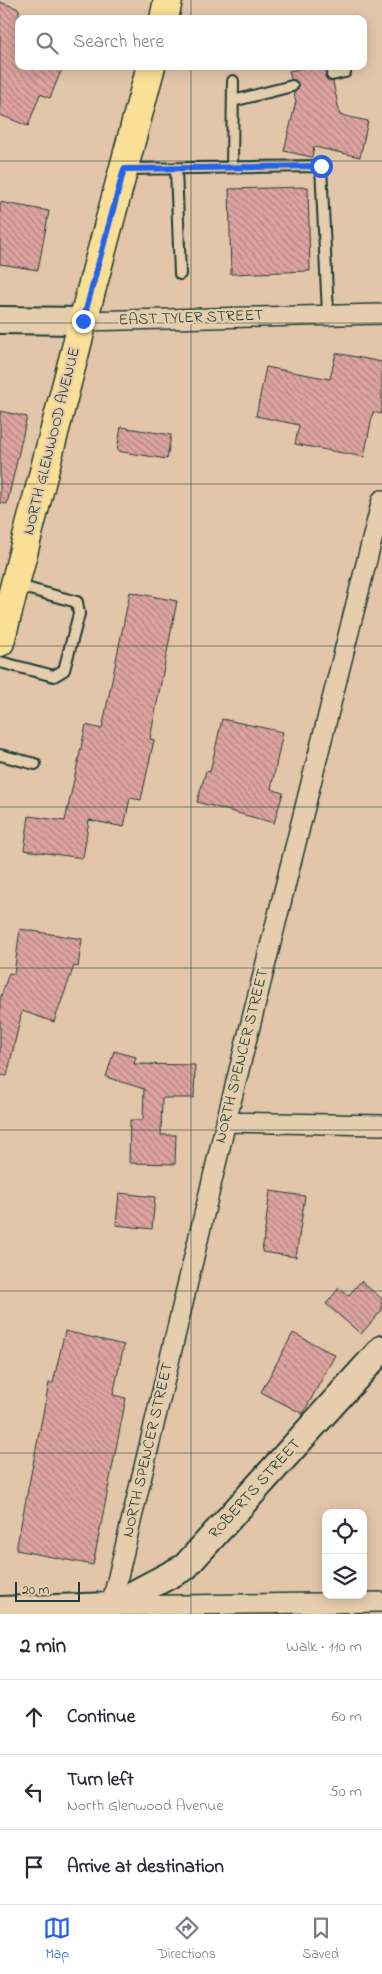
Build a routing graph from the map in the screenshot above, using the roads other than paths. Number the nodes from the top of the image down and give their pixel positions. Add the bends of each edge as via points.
1 (168, 0) edge
2 (165, 15) edge
3 (150, 70) edge
4 (345, 72) dead end
5 (332, 76) dead end
6 (233, 81) dead end
7 (292, 86) dead end
8 (233, 101) junction
9 (232, 167) junction
10 (176, 168) junction
11 (124, 169) junction
12 (180, 274) dead end
13 (328, 314) junction
14 (382, 314) edge
15 (0, 320) edge
16 (83, 321) junction
17 (382, 500) edge
18 (15, 585) junction
19 (0, 642) edge
20 (0, 662) edge
21 (0, 755) edge
22 (35, 764) dead end
23 (226, 1122) junction
24 (382, 1125) edge
25 (382, 1350) edge
26 (371, 1606) edge
27 (0, 1610) edge
28 (111, 1610) edge

1 - 2 main road
3 - 11 main road, NORTH GLENWOOD AVENUE
4 - 5 lane
6 - 8 lane
7 - 8 lane
8 - 9 lane
9 - 10 lane
9 - 13 lane via 321,166
10 - 11 lane
10 - 12 lane
11 - 16 main road, NORTH GLENWOOD AVENUE
13 - 14 street, EAST TYLER STREET
13 - 16 street, EAST TYLER STREET
15 - 16 street, EAST TYLER STREET
16 - 18 main road, NORTH GLENWOOD AVENUE
17 - 23 street, NORTH SPENCER STREET
18 - 19 main road, NORTH GLENWOOD AVENUE
18 - 20 lane via 77,602 79,614 64,670 54,676
21 - 22 lane
23 - 24 street
23 - 28 street, NORTH SPENCER STREET
25 - 28 street, ROBERTS STREET via 185,1567
26 - 28 street
27 - 28 street

